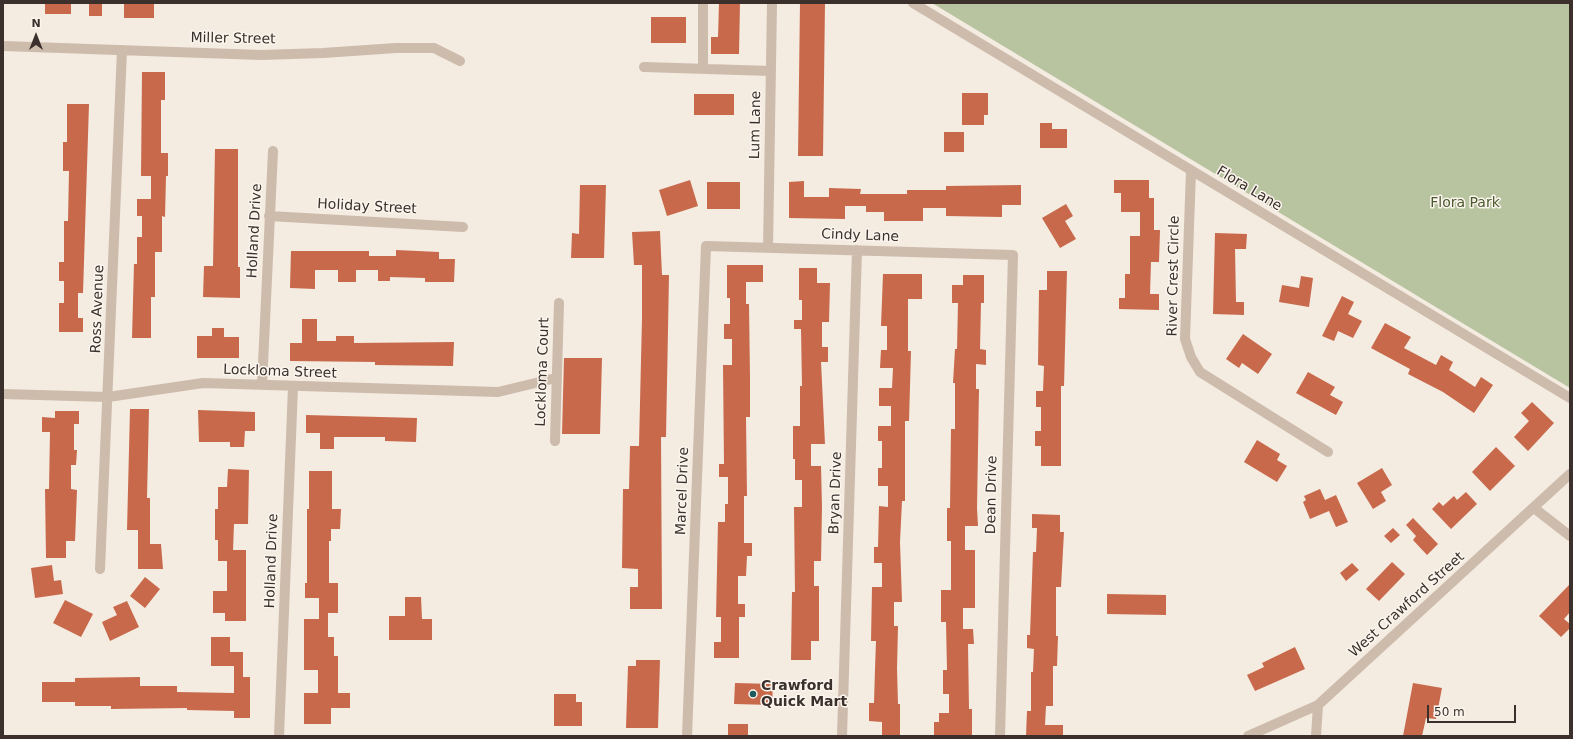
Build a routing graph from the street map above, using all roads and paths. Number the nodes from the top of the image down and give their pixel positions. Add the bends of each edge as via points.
1 (703, 3) edge
2 (772, 3) edge
3 (913, 3) edge
4 (3, 46) edge
5 (122, 50) junction
6 (460, 61) dead end
7 (644, 67) dead end
8 (703, 69) junction
9 (770, 71) junction
10 (273, 151) dead end
11 (1192, 171) junction
12 (269, 216) junction
13 (463, 227) dead end
14 (706, 246) joint
15 (768, 248) junction
16 (857, 250) junction
17 (1012, 255) joint
18 (559, 303) dead end
19 (556, 378) junction
20 (262, 384) junction
21 (293, 387) junction
22 (3, 394) edge
23 (108, 397) junction
24 (1570, 398) edge
25 (555, 441) dead end
26 (1328, 452) dead end
27 (1570, 474) edge
28 (1534, 508) junction
29 (1570, 536) edge
30 (100, 569) dead end
31 (1318, 705) junction
32 (279, 736) edge
33 (688, 736) edge
34 (842, 736) edge
35 (1000, 736) edge
36 (1248, 736) edge
37 (1316, 736) edge

1 - 8 street
2 - 9 street, Lum Lane
3 - 11 street, Flora Lane
4 - 5 street, Miller Street
5 - 6 street, Miller Street via 260,55 434,48
5 - 23 street, Ross Avenue
7 - 8 street
8 - 9 street
9 - 15 street, Lum Lane
10 - 12 street, Holland Drive
11 - 24 street, Flora Lane
11 - 26 street, River Crest Circle via 1185,339 1191,357 1200,372
12 - 13 street, Holiday Street
12 - 20 street, Holland Drive
14 - 15 street, Cindy Lane
14 - 33 street, Marcel Drive
15 - 16 street, Cindy Lane
16 - 17 street, Cindy Lane
16 - 34 street, Bryan Drive
17 - 35 street, Dean Drive
18 - 19 street, Lockloma Court
19 - 21 street, Lockloma Street via 498,392
19 - 25 street, Lockloma Court
20 - 21 street, Lockloma Street
20 - 23 street, Lockloma Street via 204,383
21 - 32 street, Holland Drive
22 - 23 street, Lockloma Street
23 - 30 street, Ross Avenue
27 - 28 street, West Crawford Street
28 - 29 street
28 - 31 street, West Crawford Street
31 - 36 street, West Crawford Street
31 - 37 street

